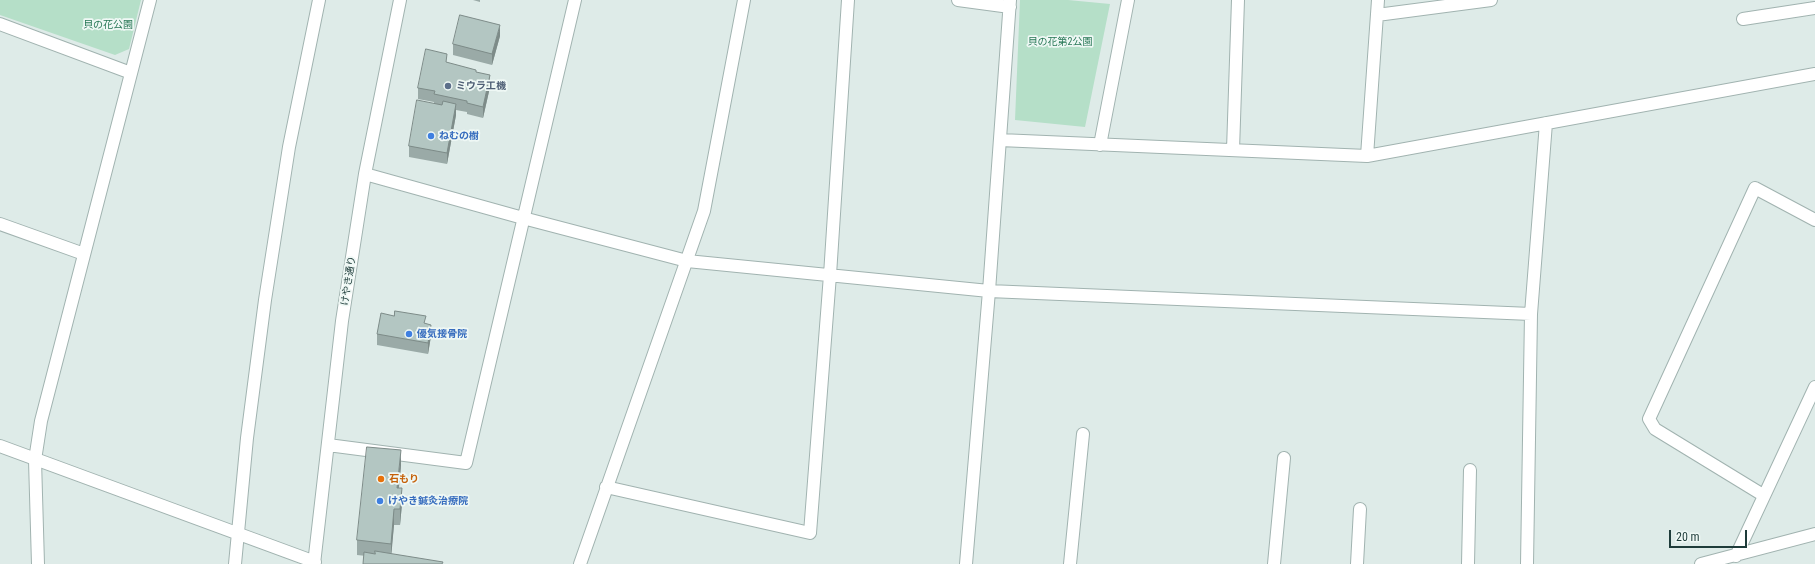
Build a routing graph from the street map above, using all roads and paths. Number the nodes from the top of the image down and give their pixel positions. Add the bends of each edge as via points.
1 (150, 0) edge
2 (319, 0) edge
3 (400, 0) edge
4 (575, 0) edge
5 (744, 0) edge
6 (848, 0) edge
7 (958, 0) edge
8 (1128, 0) edge
9 (1238, 0) edge
10 (1378, 0) edge
11 (1491, 0) edge
12 (1010, 4) edge
13 (1815, 8) edge
14 (1377, 15) junction
15 (1743, 19) dead end
16 (0, 24) edge
17 (131, 73) junction
18 (1815, 74) edge
19 (1546, 123) junction
20 (1000, 140) junction
21 (1100, 145) junction
22 (1233, 150) junction
23 (1367, 156) junction
24 (365, 174) junction
25 (523, 218) junction
26 (1815, 220) edge
27 (0, 224) edge
28 (84, 254) junction
29 (687, 261) junction
30 (830, 275) junction
31 (989, 291) junction
32 (1531, 314) junction
33 (1815, 387) edge
34 (1083, 434) dead end
35 (328, 445) junction
36 (0, 446) edge
37 (1284, 458) dead end
38 (34, 460) junction
39 (1470, 470) dead end
40 (606, 487) junction
41 (1763, 495) junction
42 (1360, 509) dead end
43 (1815, 534) edge
44 (238, 535) junction
45 (1736, 556) junction
46 (315, 563) edge
47 (38, 564) edge
48 (235, 564) edge
49 (580, 564) edge
50 (966, 564) edge
51 (1070, 564) edge
52 (1274, 564) edge
53 (1357, 564) edge
54 (1468, 564) edge
55 (1527, 564) edge
56 (1701, 564) edge

1 - 17 street
2 - 44 street via 290,147 265,300 246,446
3 - 24 street, けやき通り
4 - 25 street
5 - 29 street via 704,211
6 - 30 street
7 - 12 street
8 - 21 street
9 - 22 street
10 - 14 street
11 - 14 street
12 - 20 street
13 - 15 street
14 - 23 street
16 - 17 street
17 - 28 street
18 - 19 street
19 - 23 street
19 - 32 street
20 - 21 street
20 - 31 street
21 - 22 street
22 - 23 street
24 - 25 street
24 - 35 street, けやき通り via 342,321
25 - 29 street
25 - 35 street via 466,463
26 - 41 street via 1755,188 1649,419 1655,429
27 - 28 street
28 - 38 street
29 - 30 street
29 - 40 street
30 - 31 street
30 - 40 street via 810,533
31 - 32 street
31 - 50 street
32 - 55 street
33 - 41 street
34 - 51 street
35 - 46 street, けやき通り
36 - 38 street
37 - 52 street
38 - 44 street
38 - 47 street
39 - 54 street
40 - 49 street
41 - 45 street
42 - 53 street
43 - 45 street
44 - 46 street
44 - 48 street
45 - 56 street

